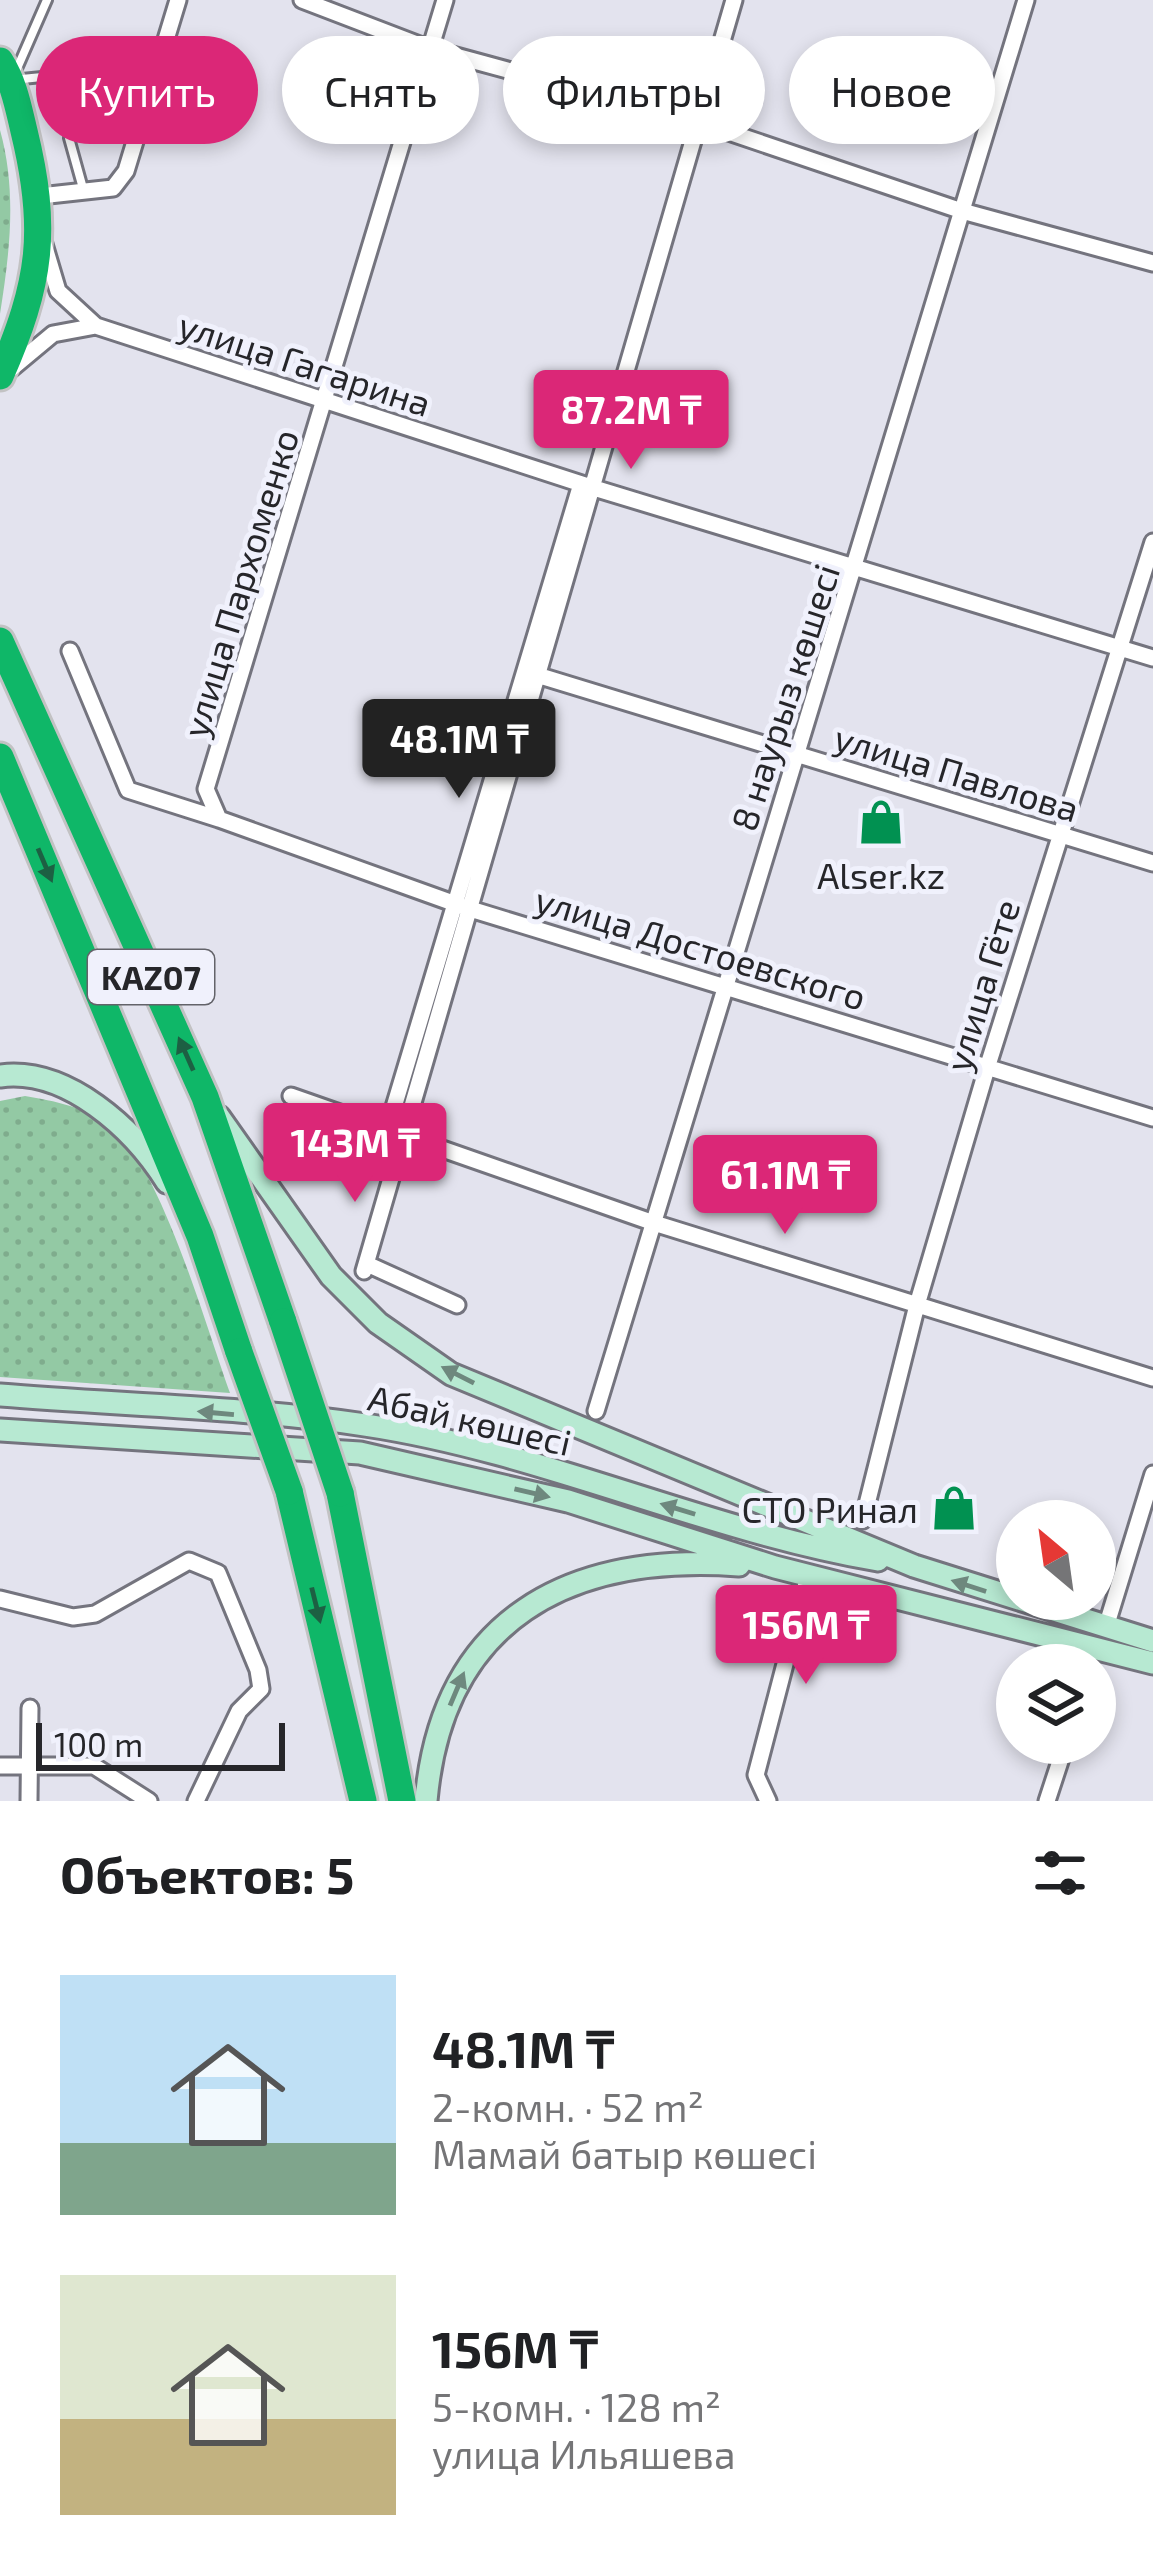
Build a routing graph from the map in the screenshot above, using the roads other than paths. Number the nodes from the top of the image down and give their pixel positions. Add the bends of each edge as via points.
1 (47, 0) edge
2 (178, 0) edge
3 (302, 0) edge
4 (445, 0) edge
5 (734, 0) edge
6 (1026, 0) edge
7 (394, 36) edge
8 (434, 36) edge
9 (724, 36) edge
10 (6, 70) edge
11 (36, 76) edge
12 (71, 144) edge
13 (402, 144) edge
14 (692, 144) edge
15 (764, 144) edge
16 (84, 193) junction
17 (40, 196) junction
18 (962, 211) junction
19 (40, 232) junction
20 (1153, 262) edge
21 (96, 326) junction
22 (0, 379) edge
23 (326, 401) junction
24 (588, 486) junction
25 (1153, 542) edge
26 (858, 566) junction
27 (0, 641) edge
28 (1123, 649) junction
29 (70, 651) dead end
30 (1153, 658) edge
31 (537, 675) junction
32 (795, 754) junction
33 (0, 757) edge
34 (226, 824) junction
35 (1058, 835) junction
36 (1153, 863) edge
37 (460, 906) junction
38 (726, 984) junction
39 (988, 1065) junction
40 (0, 1076) edge
41 (205, 1096) junction
42 (291, 1096) dead end
43 (1153, 1118) edge
44 (398, 1132) junction
45 (654, 1223) junction
46 (200, 1236) junction
47 (457, 1305) dead end
48 (917, 1305) junction
49 (1153, 1378) edge
50 (0, 1395) edge
51 (596, 1411) dead end
52 (0, 1430) edge
53 (1153, 1474) edge
54 (863, 1520) dead end
55 (914, 1566) junction
56 (775, 1567) junction
57 (808, 1576) junction
58 (0, 1599) edge
59 (1153, 1641) edge
60 (1086, 1644) edge
61 (1091, 1644) edge
62 (1099, 1644) edge
63 (1116, 1645) edge
64 (1116, 1652) edge
65 (1153, 1663) edge
66 (30, 1708) dead end
67 (1059, 1764) edge
68 (0, 1766) edge
69 (25, 1766) junction
70 (29, 1801) edge
71 (148, 1801) edge
72 (196, 1801) edge
73 (363, 1801) edge
74 (402, 1801) edge
75 (426, 1801) edge
76 (768, 1801) edge
77 (1047, 1801) edge

1 - 10 lane
2 - 16 street via 126,171 113,188
3 - 7 street
4 - 8 street, улица Пархоменко
5 - 9 street
6 - 18 street, 8 наурыз көшесі
10 - 11 lane
10 - 17 highway
12 - 16 lane
13 - 23 street, улица Пархоменко
14 - 24 street
15 - 18 street
16 - 17 street
17 - 19 highway
18 - 20 street
18 - 26 street, 8 наурыз көшесі
19 - 21 street, улица Гагарина via 58,291
19 - 22 highway via 26,317
21 - 22 street via 53,334
21 - 23 street, улица Гагарина
23 - 24 street, улица Гагарина
23 - 34 street, улица Пархоменко via 206,790
24 - 26 street, улица Гагарина
24 - 31 street
24 - 37 street
25 - 28 street, улица Гёте
26 - 28 street, улица Гагарина
26 - 32 street, 8 наурыз көшесі
41 -> 27 highway, KAZ07
28 - 30 street, улица Гагарина
28 - 35 street, улица Гёте
29 - 34 street, улица Достоевского via 128,790
31 - 32 street, улица Павлова
31 - 37 street
32 - 35 street, улица Павлова
32 - 38 street, 8 наурыз көшесі
33 -> 46 highway, KAZ07
34 - 37 street, улица Достоевского
35 - 36 street, улица Павлова
35 - 39 street, улица Гёте
37 - 38 street, улица Достоевского
37 - 44 street
38 - 39 street, улица Достоевского
38 - 45 street, 8 наурыз көшесі
39 - 43 street, улица Достоевского
39 - 48 street, улица Гёте
40 - 46 main road via 24,1072 98,1106 144,1144
55 -> 41 main road via 451,1374 378,1323 331,1276
41 - 74 highway, KAZ07, bridge via 340,1493
42 - 44 street
44 - 45 street
44 - 47 street via 366,1267
45 - 48 street
45 - 51 street, 8 наурыз көшесі
46 -> 73 highway, KAZ07, bridge via 289,1491
48 - 49 street
48 - 54 street, улица Гёте
55 -> 50 main road, Абай көшесі via 809,1548 366,1425
52 -> 56 main road, Абай көшесі via 361,1453 568,1501
53 - 62 street
61 -> 55 main road
56 - 57 main road
75 -> 56 main road via 458,1678 510,1615 607,1571 673,1560
57 - 60 main road
57 - 76 street via 756,1775
58 - 72 street via 74,1617 95,1614 170,1566 189,1561 218,1573 261,1689 238,1712
59 - 63 main road
64 - 65 main road
66 - 69 street
67 - 77 street
68 - 69 street
69 - 70 street
69 - 71 street via 94,1766

